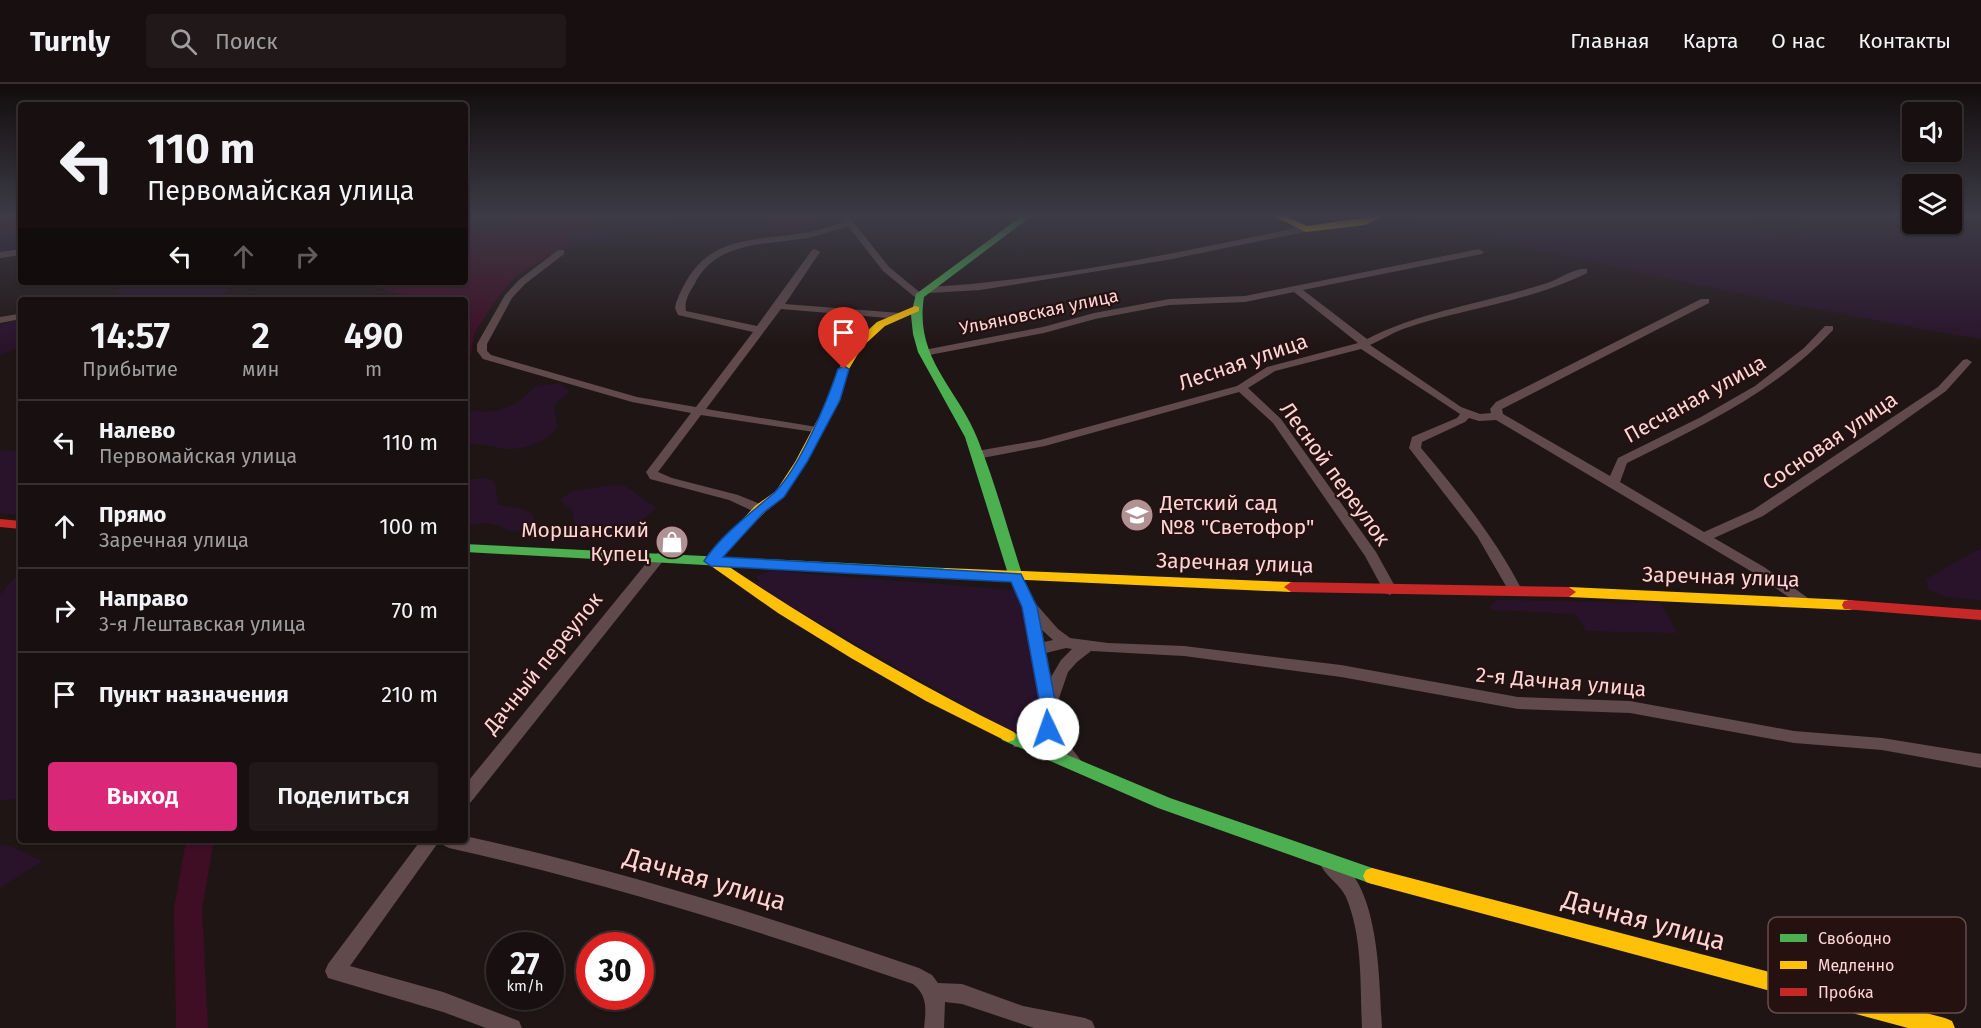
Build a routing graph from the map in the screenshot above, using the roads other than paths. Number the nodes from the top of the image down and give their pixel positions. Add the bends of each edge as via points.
1 (552, 259) edge
2 (710, 259) edge
3 (810, 259) edge
4 (878, 259) edge
5 (972, 259) edge
6 (1156, 259) edge
7 (1445, 259) edge
8 (1584, 271) dead end
9 (1297, 290) junction
10 (921, 299) junction
11 (1705, 301) dead end
12 (778, 306) junction
13 (900, 316) junction
14 (18, 317) dead end
15 (0, 320) edge
16 (1829, 328) dead end
17 (759, 330) junction
18 (1364, 344) junction
19 (924, 353) junction
20 (1967, 362) dead end
21 (1241, 388) junction
22 (699, 411) junction
23 (1467, 413) junction
24 (1498, 417) junction
25 (817, 431) junction
26 (977, 455) junction
27 (1613, 483) junction
28 (760, 509) junction
29 (0, 523) edge
30 (18, 525) edge
31 (1704, 537) junction
32 (468, 548) edge
33 (658, 558) junction
34 (711, 561) junction
35 (746, 563) junction
36 (1016, 577) junction
37 (740, 582) junction
38 (1390, 590) junction
39 (1515, 590) junction
40 (1803, 602) junction
41 (1030, 607) junction
42 (1981, 615) edge
43 (1066, 643) junction
44 (1088, 646) junction
45 (1037, 649) junction
46 (1049, 713) junction
47 (1015, 741) junction
48 (1981, 761) edge
49 (1087, 773) junction
50 (468, 793) edge
51 (429, 843) edge
52 (463, 843) edge
53 (1328, 863) junction
54 (1768, 981) edge
55 (935, 992) junction
56 (1889, 1013) edge
57 (512, 1028) edge
58 (934, 1028) edge
59 (1085, 1028) edge
60 (1372, 1028) edge
61 (1945, 1028) edge

1 - 22 street via 508,297 482,344 487,357 580,386
2 - 17 street via 689,281 680,305 682,314
3 - 12 street
4 - 10 street
5 - 10 street
6 - 10 street
7 - 9 street, Ульяновская улица
8 - 18 street, Лесная улица via 1518,296 1398,327
9 - 18 street
9 - 19 street, Ульяновская улица via 1245,299 1169,302
10 - 13 street
10 - 19 street via 915,326
11 - 24 street via 1500,404 1496,409
12 - 13 street
12 - 17 street
13 - 25 street via 881,324 858,345
14 - 15 street
16 - 27 street, Песчаная улица via 1809,352 1772,382 1622,461
17 - 22 street
18 - 21 street, Лесная улица via 1270,369
18 - 23 street
19 - 26 street via 971,436
20 - 31 street, Сосновая улица via 1942,389 1874,436 1758,513
21 - 26 street, Лесная улица via 1041,443
21 - 38 street, Лесной переулок via 1277,421 1371,555
22 - 25 street
22 - 28 street via 654,467 654,476 744,500
23 - 24 street via 1479,418
23 - 39 street via 1461,420 1416,440 1415,448 1490,546
24 - 27 street
25 - 28 street via 780,494
26 - 36 street
27 - 31 street
28 - 34 street
29 - 30 street
31 - 40 street
32 - 33 street
33 - 34 street
33 - 50 street, Дачный переулок
34 - 35 street
34 - 37 street, Дачная улица
35 - 36 street, Заречная улица
35 - 37 street
36 - 38 street, Заречная улица
36 - 41 street
37 - 47 street, Дачная улица via 808,628
38 - 39 street, Заречная улица
39 - 40 street, Заречная улица
40 - 42 street, Заречная улица
41 - 43 street
41 - 45 street
43 - 44 street, 2-я Дачная улица
43 - 45 street, 2-я Дачная улица
44 - 46 street via 1062,665
44 - 48 street, 2-я Дачная улица via 1184,651 1341,670 1518,703 1630,707 1794,737 1882,744
45 - 46 street
46 - 47 street via 1048,729 1041,737
46 - 49 street via 1060,748
47 - 49 street, Дачная улица
49 - 53 street, Дачная улица
51 - 57 street via 335,971 443,1002
52 - 55 street, Дачная улица via 537,859 746,917 920,976
53 - 54 street, Дачная улица
53 - 60 street, Дачная улица via 1342,876 1358,903
55 - 58 street
55 - 59 street via 962,994 1023,1016
56 - 61 street, Дачная улица

